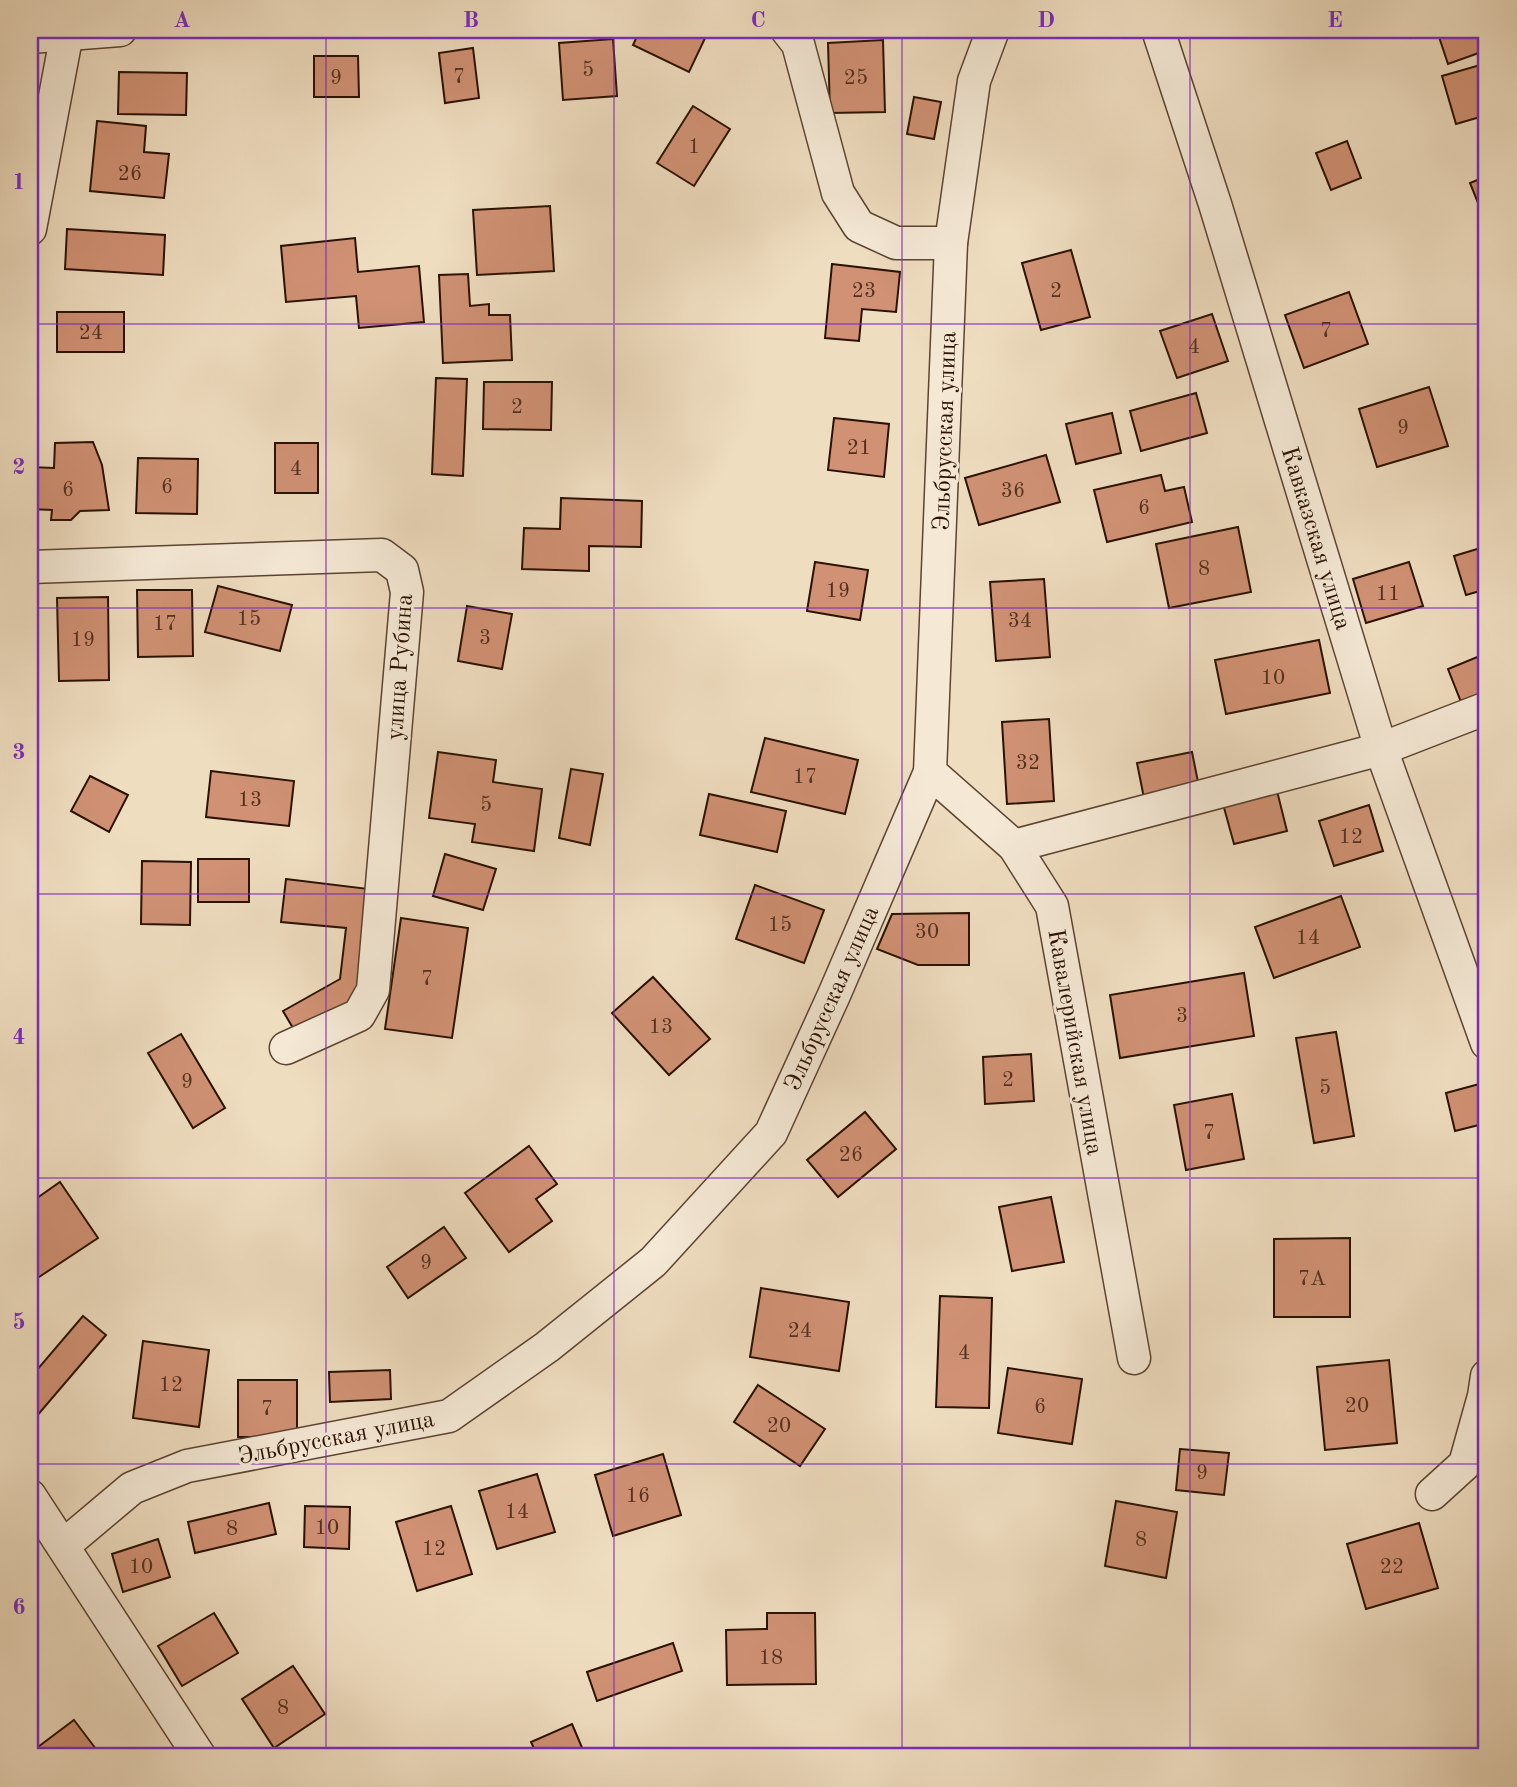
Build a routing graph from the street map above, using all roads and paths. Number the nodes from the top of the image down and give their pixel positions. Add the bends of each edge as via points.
1 (120, 30) edge
2 (787, 30) edge
3 (993, 30) edge
4 (1158, 30) edge
5 (66, 33) junction
6 (30, 37) edge
7 (30, 229) edge
8 (951, 243) junction
9 (30, 567) edge
10 (1487, 708) edge
11 (1381, 749) junction
12 (930, 772) junction
13 (1014, 846) junction
14 (1487, 1043) edge
15 (286, 1048) dead end
16 (1134, 1359) dead end
17 (1487, 1376) edge
18 (1432, 1494) dead end
19 (30, 1496) edge
20 (63, 1546) junction
21 (200, 1757) edge

1 - 5 street
2 - 8 street via 798,44 838,193 859,226 896,243
3 - 8 street, Эльбрусская улица via 974,82
4 - 11 street, Кавказская улица via 1216,204
5 - 6 street
5 - 7 street
8 - 12 street, Эльбрусская улица
9 - 15 street, улица Рубина via 383,555 402,569 407,592 373,990 359,1015
10 - 11 street
11 - 13 street
11 - 14 street, Кавказская улица
12 - 13 street, Кавалерийская улица
12 - 20 street, Эльбрусская улица via 771,1133 653,1262 547,1347 449,1416 187,1466 132,1488
13 - 16 street, Кавалерийская улица via 1052,906
17 - 18 street via 1465,1464
19 - 20 street
20 - 21 street

